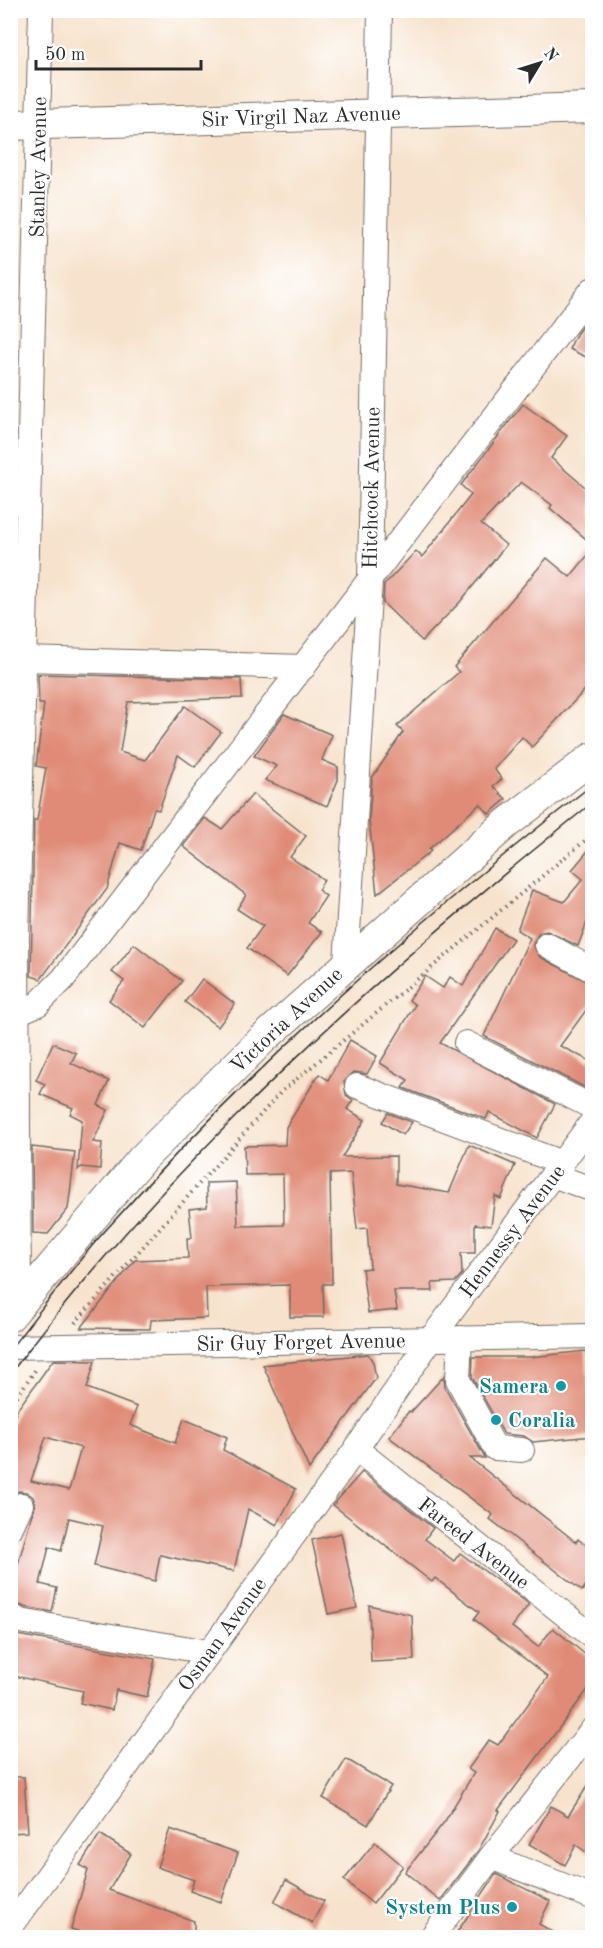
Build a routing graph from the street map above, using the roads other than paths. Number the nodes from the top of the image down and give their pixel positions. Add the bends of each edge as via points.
1 (41, 10) edge
2 (380, 10) edge
3 (592, 108) edge
4 (378, 114) junction
5 (25, 124) edge
6 (592, 290) edge
7 (370, 581) junction
8 (24, 659) junction
9 (304, 667) junction
10 (592, 758) edge
11 (14, 936) edge
12 (547, 945) dead end
13 (346, 964) junction
14 (592, 970) edge
15 (17, 1013) junction
16 (466, 1043) dead end
17 (357, 1086) dead end
18 (592, 1107) edge
19 (592, 1122) edge
20 (558, 1169) junction
21 (592, 1186) edge
22 (15, 1311) edge
23 (592, 1336) edge
24 (460, 1338) junction
25 (431, 1339) junction
26 (10, 1347) edge
27 (356, 1449) junction
28 (522, 1450) dead end
29 (21, 1505) dead end
30 (10, 1529) edge
31 (10, 1615) edge
32 (592, 1636) edge
33 (209, 1652) junction
34 (592, 1730) edge
35 (491, 1857) junction
36 (592, 1897) edge
37 (10, 1928) edge
38 (431, 1938) edge

1 - 5 street, Stanley Avenue
2 - 4 street, Hitchcock Avenue
3 - 4 main road, Sir Virgil Naz Avenue
4 - 5 main road, Sir Virgil Naz Avenue
4 - 7 street, Hitchcock Avenue
5 - 8 street, Stanley Avenue
6 - 7 street
7 - 9 street
7 - 13 street, Hitchcock Avenue
8 - 9 street
8 - 11 street, Stanley Avenue
9 - 15 street via 63,979 38,1004
10 - 13 main road, Victoria Avenue via 507,823
11 - 15 street, Stanley Avenue
12 - 14 street
13 - 22 main road, Victoria Avenue via 263,1039 142,1159
15 - 22 street, Stanley Avenue
16 - 18 street
17 - 20 street
19 - 20 street, Hennessy Avenue
20 - 21 street via 588,1188
20 - 25 street, Hennessy Avenue
23 - 24 street, Sir Guy Forget Avenue
24 - 25 street, Sir Guy Forget Avenue
24 - 28 street via 458,1380 495,1448
25 - 26 street, Sir Guy Forget Avenue
25 - 27 street, Osman Avenue
27 - 32 street, Fareed Avenue
27 - 33 street, Osman Avenue
29 - 30 street
31 - 33 street via 20,1621
33 - 37 street, Osman Avenue
34 - 35 street
35 - 36 street
35 - 38 street

